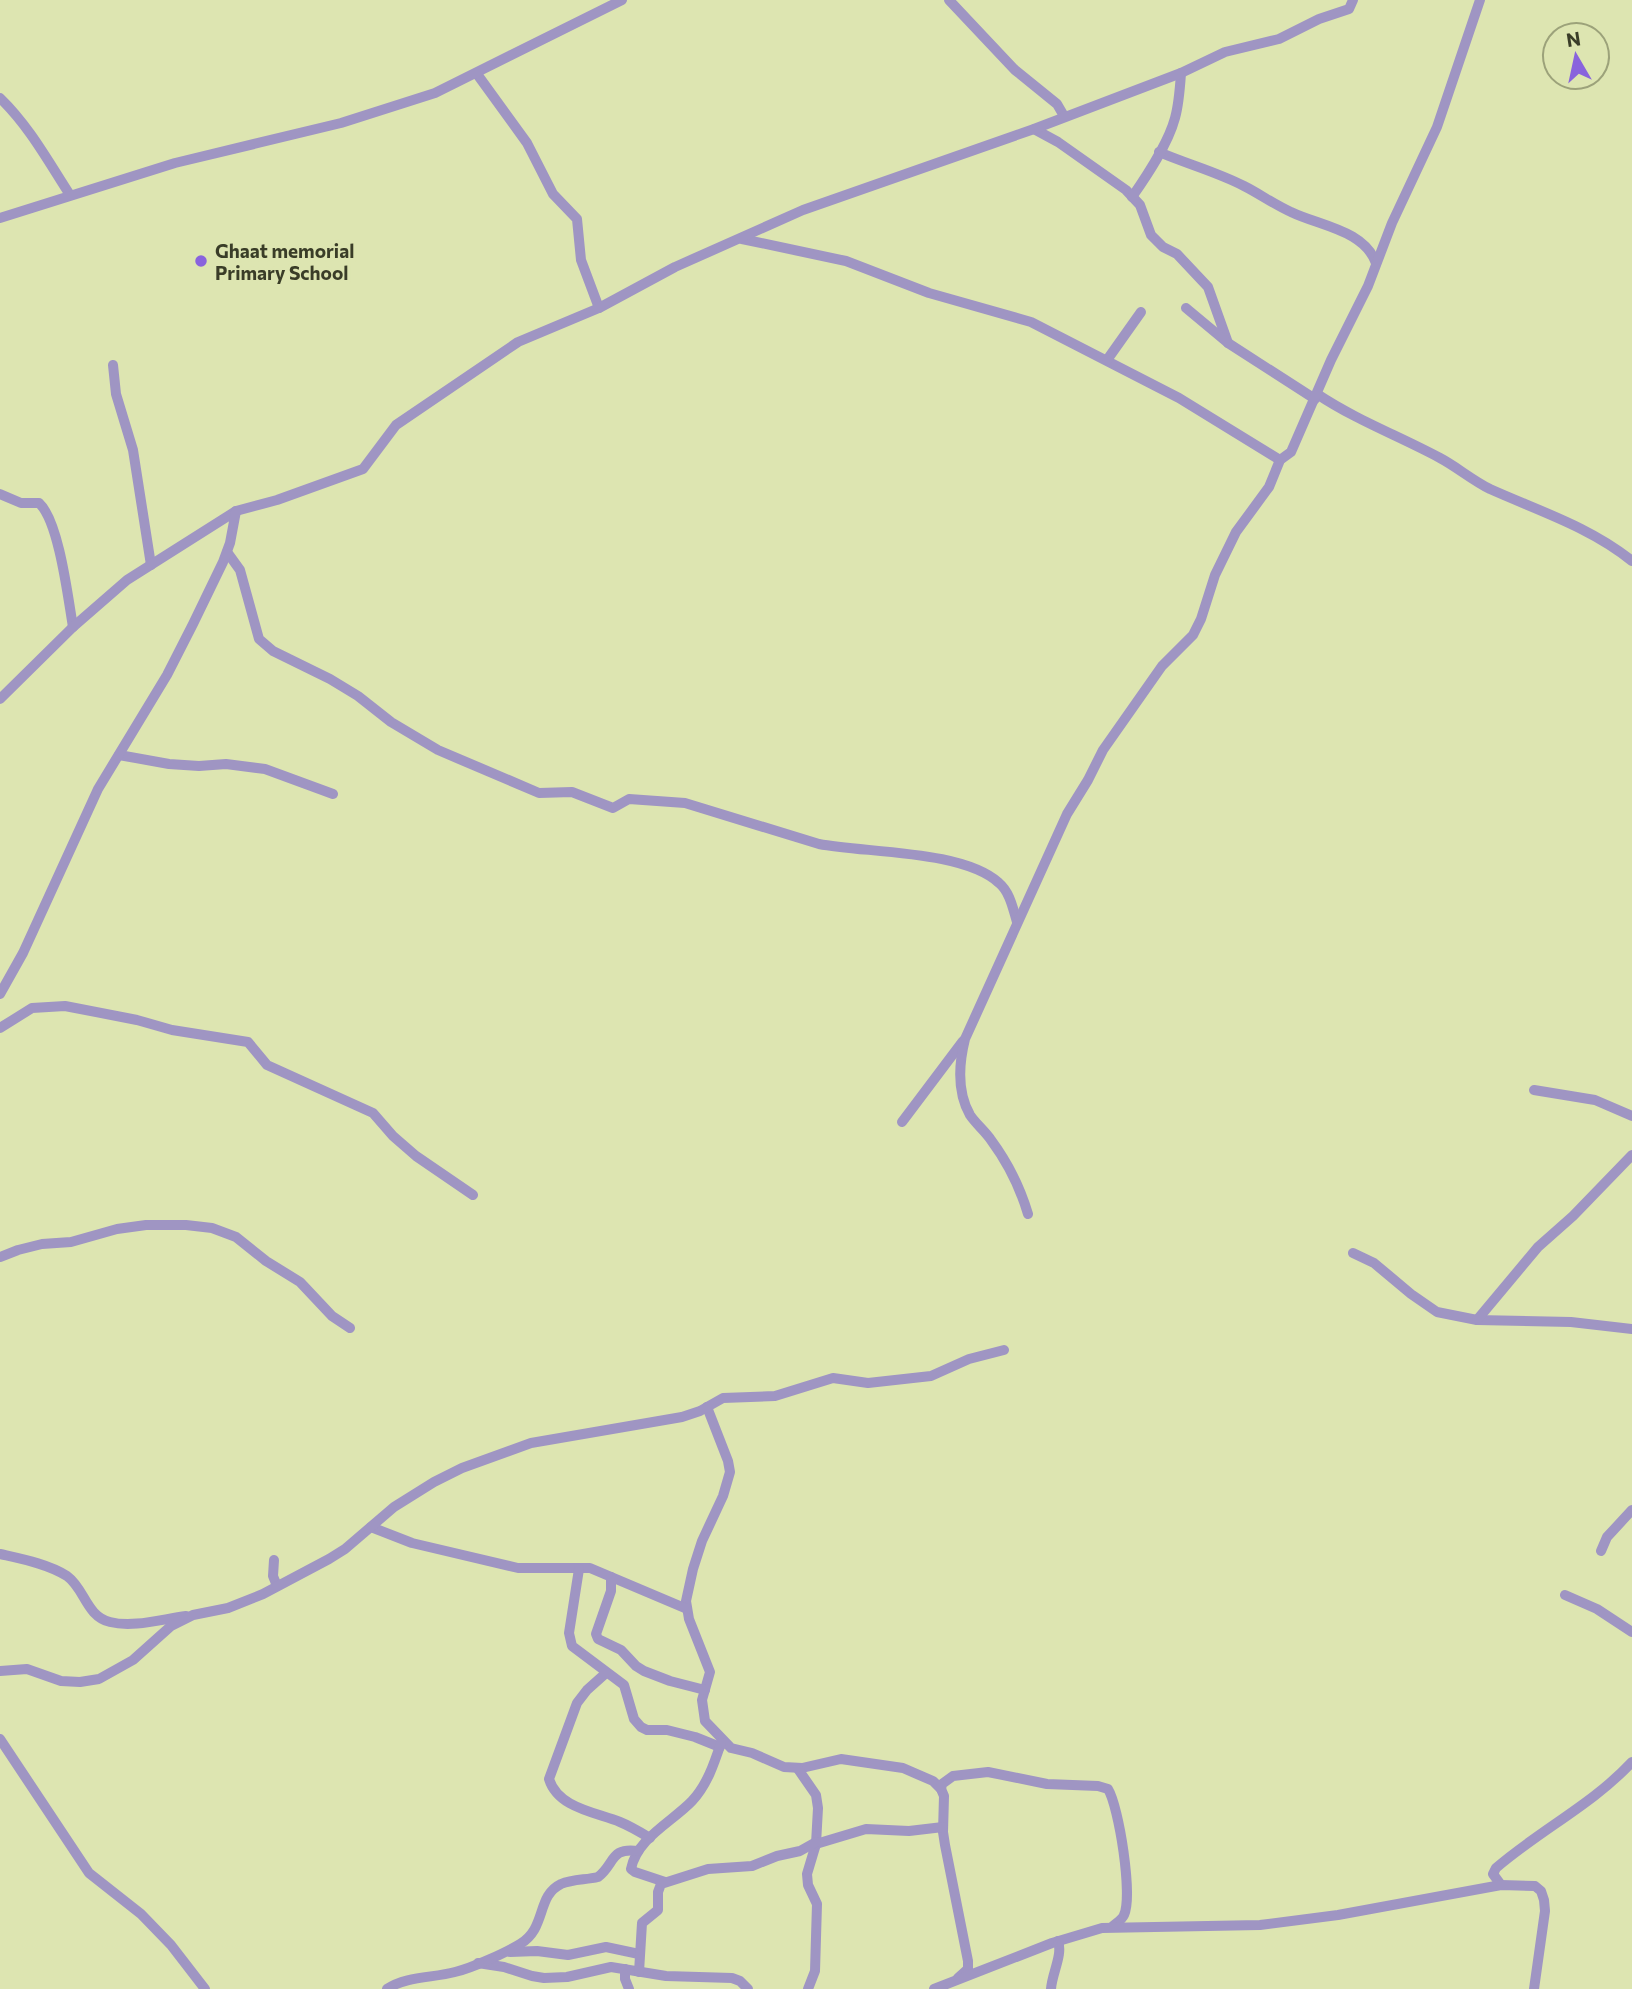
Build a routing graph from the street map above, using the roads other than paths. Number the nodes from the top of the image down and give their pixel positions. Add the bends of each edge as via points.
1 (622, 0) edge
2 (949, 0) edge
3 (1353, 0) edge
4 (1480, 0) edge
5 (1181, 73) junction
6 (477, 74) junction
7 (0, 97) edge
8 (1064, 116) junction
9 (1034, 129) junction
10 (1158, 152) junction
11 (70, 195) junction
12 (1132, 197) junction
13 (0, 218) edge
14 (742, 239) junction
15 (1376, 263) junction
16 (599, 308) junction
17 (1186, 308) dead end
18 (1142, 312) dead end
19 (1228, 343) junction
20 (1107, 360) junction
21 (113, 365) dead end
22 (1316, 397) junction
23 (1280, 460) junction
24 (0, 494) edge
25 (236, 511) junction
26 (227, 552) junction
27 (1632, 561) edge
28 (151, 565) junction
29 (73, 627) junction
30 (0, 699) edge
31 (119, 755) junction
32 (333, 794) dead end
33 (1017, 922) junction
34 (5, 976) edge
35 (0, 994) edge
36 (0, 1028) edge
37 (965, 1040) junction
38 (1534, 1090) dead end
39 (1632, 1116) edge
40 (902, 1122) dead end
41 (1632, 1155) edge
42 (473, 1195) dead end
43 (1028, 1214) dead end
44 (1353, 1253) dead end
45 (0, 1257) edge
46 (1477, 1320) junction
47 (351, 1328) dead end
48 (1632, 1329) edge
49 (1004, 1350) dead end
50 (707, 1407) junction
51 (1632, 1510) edge
52 (371, 1527) junction
53 (1601, 1551) dead end
54 (0, 1555) edge
55 (274, 1560) dead end
56 (579, 1569) junction
57 (611, 1577) junction
58 (277, 1586) junction
59 (1565, 1595) dead end
60 (687, 1609) junction
61 (193, 1615) junction
62 (1632, 1632) edge
63 (0, 1671) edge
64 (606, 1673) junction
65 (705, 1690) junction
66 (0, 1739) edge
67 (721, 1744) junction
68 (1632, 1762) edge
69 (798, 1769) junction
70 (941, 1788) junction
71 (943, 1827) junction
72 (650, 1838) junction
73 (816, 1843) junction
74 (638, 1851) junction
75 (665, 1882) junction
76 (1500, 1885) junction
77 (1111, 1927) junction
78 (1058, 1941) junction
79 (503, 1952) junction
80 (639, 1954) junction
81 (478, 1963) junction
82 (625, 1969) junction
83 (639, 1972) junction
84 (958, 1978) junction
85 (205, 1989) edge
86 (387, 1989) edge
87 (629, 1989) edge
88 (748, 1989) edge
89 (808, 1989) edge
90 (934, 1989) edge
91 (1051, 1989) edge
92 (1534, 1989) edge

1 - 6 street
2 - 8 street
3 - 5 street via 1349,9 1287,36 1225,52
4 - 15 street via 1440,118
5 - 8 street
5 - 10 street via 1175,117
6 - 11 street via 380,112 175,163
6 - 16 street via 527,143 553,194 577,219 581,260
7 - 11 street
8 - 9 street
9 - 12 street
9 - 14 street via 803,210
10 - 12 street
10 - 15 street via 1244,186 1357,240 1372,252
11 - 13 street
12 - 19 street via 1140,205 1151,235 1208,287
14 - 16 street via 675,267
14 - 20 street via 846,261 929,293 1016,316
15 - 22 street
16 - 25 street via 501,352 396,425 363,469
17 - 19 street
18 - 20 street
19 - 22 street
20 - 23 street
21 - 28 street via 116,394 133,450
22 - 23 street via 1291,452
22 - 27 street via 1441,458 1485,486 1596,536
23 - 33 street via 1264,496 1232,539 1193,635 1162,666 1102,750
24 - 29 street via 45,508
25 - 26 street
25 - 28 street
26 - 31 street via 167,675
26 - 33 street via 240,570 259,639 337,683 438,750 539,793 572,792 613,808 629,799 685,803 819,844 960,863 1000,883
28 - 29 street
29 - 30 street
31 - 32 street via 169,764 265,769
31 - 34 street
33 - 37 street
34 - 35 street
36 - 42 street via 32,1008 65,1006 248,1042 267,1065 373,1113 416,1156
37 - 40 street
37 - 43 street via 960,1071 965,1104 1019,1185
38 - 39 street via 1595,1100
41 - 46 street via 1538,1247
44 - 46 street via 1374,1263 1432,1310
45 - 47 street via 146,1225 212,1228 236,1237 306,1286 321,1307
46 - 48 street
49 - 50 street via 931,1376 868,1384 833,1378 775,1396 723,1398
50 - 52 street via 682,1417 563,1436 495,1455 434,1482
50 - 60 street via 730,1472 693,1569
51 - 53 street
52 - 56 street via 412,1543 518,1567
52 - 58 street via 345,1549
54 - 61 street via 66,1576 96,1616 110,1622
55 - 58 street
56 - 57 street via 590,1568
56 - 64 street via 570,1640 576,1651
57 - 60 street
57 - 65 street via 598,1639 621,1650 644,1671
58 - 61 street via 228,1608
59 - 62 street
60 - 65 street via 710,1672
61 - 63 street via 99,1679 61,1681 27,1669
64 - 67 street via 626,1687 634,1719 641,1727
64 - 72 street via 577,1703 549,1779 564,1800
65 - 67 street via 705,1721
66 - 85 street via 89,1873 141,1914
67 - 69 street
67 - 72 street via 693,1800
68 - 76 street via 1590,1800 1496,1868 1493,1874
69 - 70 street via 841,1759 872,1763 918,1773
69 - 73 street via 816,1795
70 - 71 street
70 - 77 street via 953,1776 988,1772 1047,1784 1108,1789 1118,1817 1128,1896 1123,1918
71 - 73 street via 866,1829
71 - 84 street via 968,1961 968,1969
72 - 74 street
73 - 75 street via 752,1866 717,1868
73 - 89 street via 807,1874 817,1904 816,1964
74 - 75 street via 633,1871
74 - 79 street via 617,1853 598,1877 559,1885 545,1900 534,1932
75 - 80 street via 659,1887 658,1910 642,1923
76 - 77 street via 1260,1925
76 - 92 street via 1535,1886 1544,1900
77 - 78 street
78 - 84 street
78 - 91 street via 1061,1950
79 - 80 street via 568,1955 606,1947
79 - 81 street
80 - 83 street
81 - 82 street via 544,1978 611,1967
81 - 86 street
82 - 83 street
82 - 87 street
83 - 88 street via 732,1978
84 - 90 street

